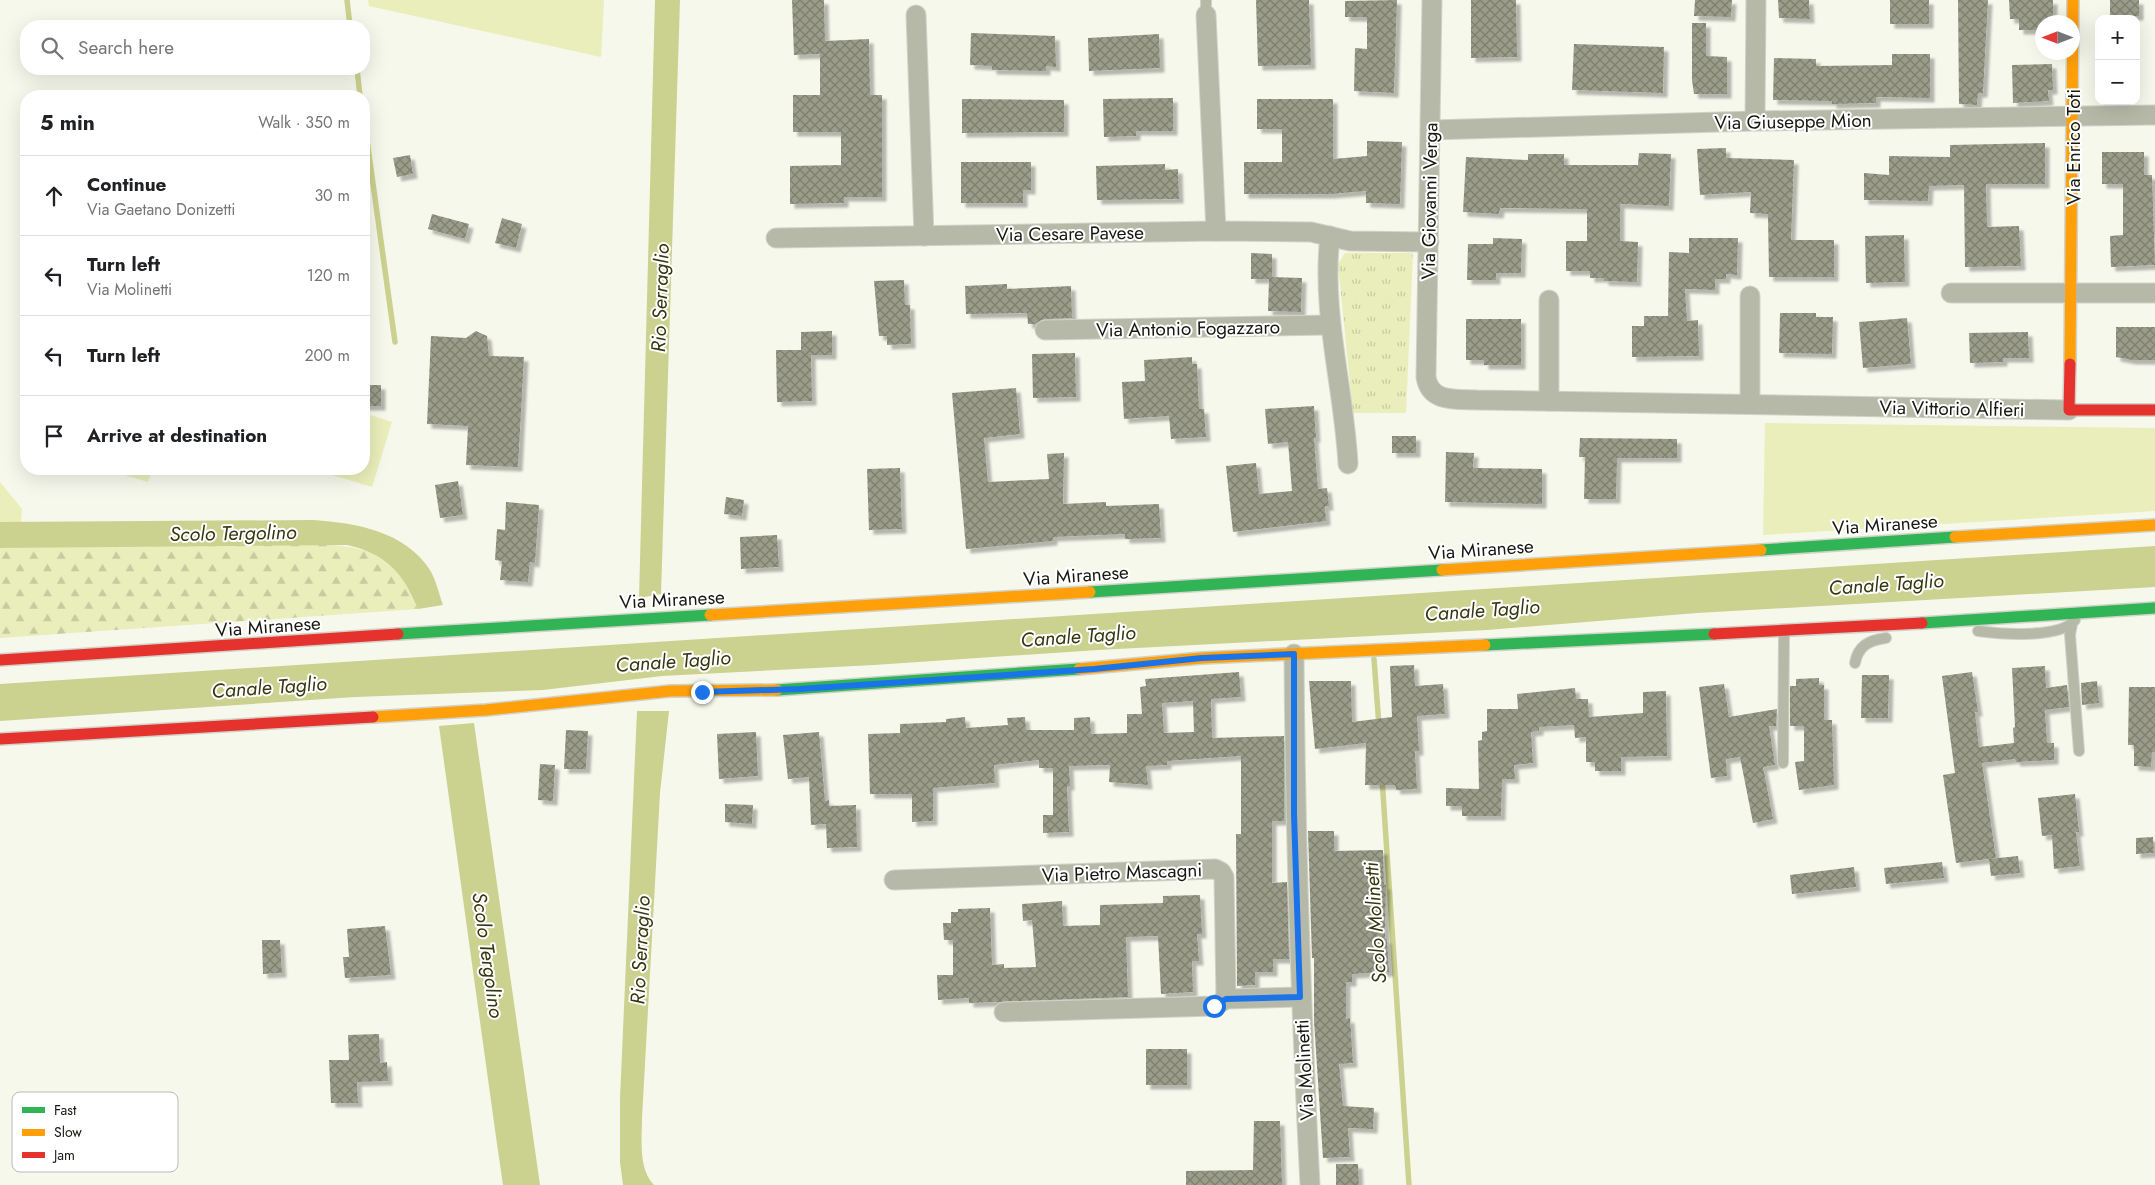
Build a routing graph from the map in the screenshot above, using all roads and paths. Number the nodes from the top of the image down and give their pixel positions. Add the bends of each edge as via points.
1 (1432, 0) edge
2 (1756, 0) edge
3 (2073, 0) edge
4 (1206, 7) edge
5 (916, 14) dead end
6 (2074, 116) junction
7 (2155, 116) edge
8 (1755, 121) junction
9 (1431, 130) junction
10 (1216, 231) junction
11 (924, 236) junction
12 (1330, 236) junction
13 (776, 238) dead end
14 (1429, 242) junction
15 (1951, 293) dead end
16 (2155, 293) edge
17 (2072, 295) junction
18 (1750, 296) dead end
19 (1549, 300) dead end
20 (1330, 325) junction
21 (1046, 330) dead end
22 (1439, 396) joint
23 (1549, 401) junction
24 (1750, 404) junction
25 (2069, 410) junction
26 (2155, 410) edge
27 (1348, 464) dead end
28 (2155, 525) edge
29 (2155, 608) edge
30 (2081, 613) junction
31 (1946, 622) junction
32 (2072, 624) junction
33 (1784, 631) junction
34 (1294, 654) junction
35 (0, 660) edge
36 (1855, 663) dead end
37 (0, 739) edge
38 (2079, 751) dead end
39 (1783, 763) dead end
40 (894, 880) dead end
41 (1300, 997) junction
42 (1226, 999) junction
43 (1004, 1012) dead end
44 (1310, 1185) edge

1 - 9 street, Via Giovanni Verga
2 - 8 street
3 - 6 street, Via Enrico Toti
4 - 10 street
5 - 11 street
6 - 7 street, Via Giuseppe Mion
6 - 8 street, Via Giuseppe Mion
6 - 17 street, Via Enrico Toti
8 - 9 street, Via Giuseppe Mion
9 - 14 street, Via Giovanni Verga
10 - 11 street, Via Cesare Pavese
10 - 12 street, Via Cesare Pavese via 1311,232
11 - 13 street, Via Cesare Pavese
12 - 14 street, Via Cesare Pavese via 1350,240
12 - 20 street via 1327,263
14 - 22 street, Via Giovanni Verga via 1426,377 1428,387
15 - 17 street
16 - 17 street
17 - 25 street, Via Enrico Toti
18 - 24 street
19 - 23 street
20 - 21 street, Via Antonio Fogazzaro
20 - 27 street
22 - 23 street, Via Vittorio Alfieri via 1447,399
23 - 24 street, Via Vittorio Alfieri
24 - 25 street, Via Vittorio Alfieri
25 - 26 street, Via Vittorio Alfieri
28 - 35 street, Via Miranese
29 - 30 street
30 - 31 street
30 - 32 lane
31 - 32 lane via 1994,633 2058,631
31 - 33 street
31 - 36 lane via 1929,632 1874,640 1864,645
32 - 38 lane via 2070,635
33 - 34 street
33 - 39 lane
34 - 37 street via 1202,658 1094,669 800,689 670,691 486,710
34 - 41 street, Via Molinetti via 1294,814
40 - 42 street, Via Pietro Mascagni via 1216,868 1224,877
41 - 42 street
41 - 44 street, Via Molinetti
42 - 43 street via 1214,1006

